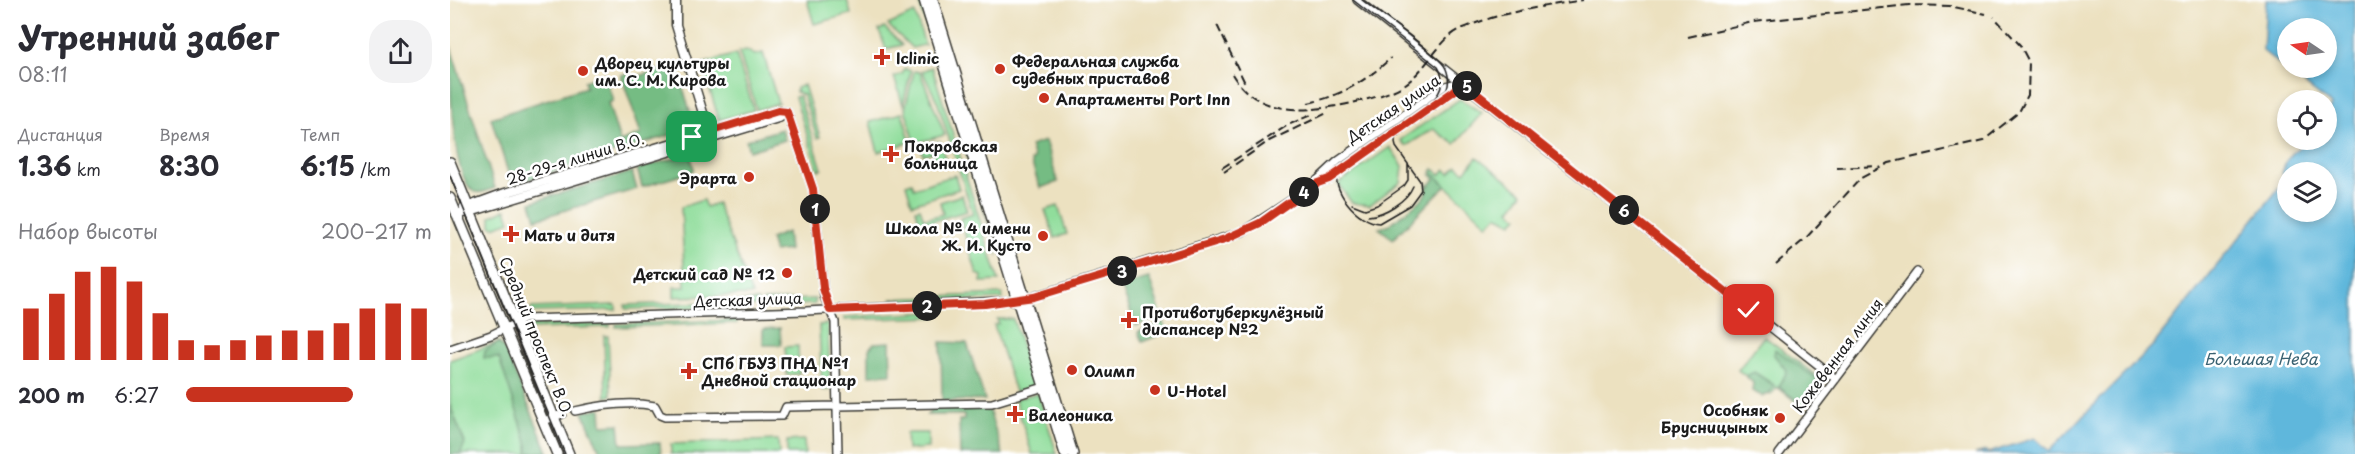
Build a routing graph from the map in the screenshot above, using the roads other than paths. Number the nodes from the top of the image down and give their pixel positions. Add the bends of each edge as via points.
1 (676, 0) edge
2 (924, 0) edge
3 (933, 0) edge
4 (1357, 0) edge
5 (1462, 82) junction
6 (710, 135) junction
7 (450, 162) edge
8 (450, 198) edge
9 (469, 209) junction
10 (456, 214) junction
11 (1917, 272) dead end
12 (1022, 300) junction
13 (830, 310) junction
14 (515, 323) junction
15 (505, 328) junction
16 (450, 349) edge
17 (1836, 379) junction
18 (1044, 387) junction
19 (837, 405) junction
20 (575, 411) dead end
21 (553, 417) junction
22 (558, 454) edge
23 (568, 454) edge
24 (838, 454) edge
25 (1065, 454) edge
26 (1073, 454) edge
27 (1779, 454) edge

1 - 6 street via 676,25
2 - 12 main road
3 - 12 main road
4 - 5 street
5 - 12 street, Детская улица via 1445,86 1338,161 1327,176 1260,223 1225,239
5 - 17 street
6 - 9 street, 28-29-я линии В.О.
6 - 13 street, 28-29-я линии В.О. via 778,111 787,112 813,189 823,288
7 - 9 main road, Средний проспект В.О.
8 - 10 main road, Средний проспект В.О.
9 - 10 street, 28-29-я линии В.О.
9 - 14 main road, Средний проспект В.О.
10 - 15 main road, Средний проспект В.О.
11 - 17 street, Кожевенная линия
12 - 13 street, Детская улица
12 - 18 main road
12 - 26 main road
13 - 14 street, Детская улица via 524,319
13 - 19 street via 835,322
14 - 15 street, Детская улица
14 - 21 main road, Средний проспект В.О.
15 - 16 street, Детская улица
15 - 21 main road, Средний проспект В.О.
17 - 27 street, Кожевенная линия
18 - 19 street via 992,403
18 - 25 main road
19 - 20 street via 786,407 782,416 665,417 655,406 646,404
19 - 24 street
21 - 22 main road, Средний проспект В.О.
21 - 23 main road, Средний проспект В.О.

